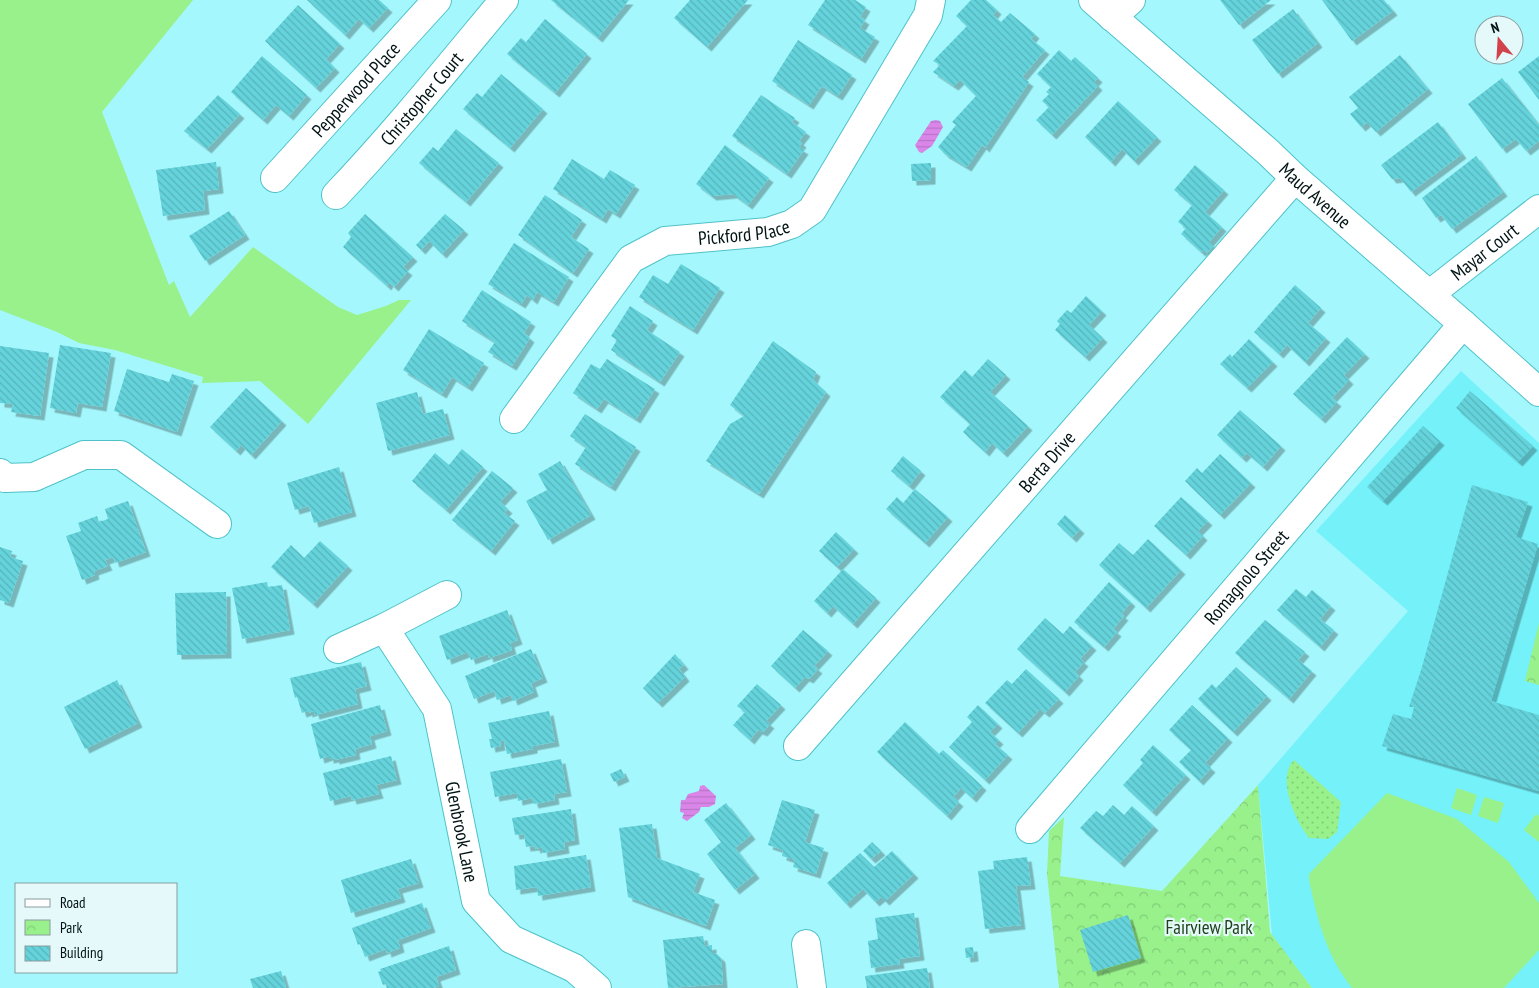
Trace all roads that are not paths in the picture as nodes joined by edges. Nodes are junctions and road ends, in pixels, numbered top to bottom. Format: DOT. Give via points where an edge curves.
graph roads {
  1 [pos="437,0"];
  2 [pos="504,0"];
  3 [pos="931,0"];
  4 [pos="1112,6"];
  5 [pos="275,178"];
  6 [pos="1295,178"];
  7 [pos="336,195"];
  8 [pos="1539,208"];
  9 [pos="1430,294"];
  10 [pos="1463,324"];
  11 [pos="1539,392"];
  12 [pos="514,419"];
  13 [pos="0,473"];
  14 [pos="217,524"];
  15 [pos="447,595"];
  16 [pos="384,628"];
  17 [pos="338,649"];
  18 [pos="798,746"];
  19 [pos="1030,829"];
  20 [pos="806,944"];
  21 [pos="597,988"];
  22 [pos="812,988"];
  1 -- 5 [label="street, Pepperwood Place"];
  2 -- 7 [label="street, Christopher Court" via="368,162"];
  3 -- 12 [label="street, Pickford Place" via="928,15 812,210 792,224 768,232 665,241 631,259"];
  4 -- 6 [label="street, Maud Avenue"];
  6 -- 9 [label="street, Maud Avenue"];
  6 -- 18 [label="street, Berta Drive"];
  8 -- 9 [label="street, Mayar Court"];
  9 -- 10 [label="street, Maud Avenue"];
  10 -- 11 [label="street, Maud Avenue"];
  10 -- 19 [label="street, Romagnolo Street"];
  13 -- 14 [label="street" via="5,478 34,477 84,455 121,455"];
  15 -- 16 [label="street"];
  16 -- 17 [label="street"];
  16 -- 21 [label="street, Glenbrook Lane" via="437,709 476,901 511,939 574,968"];
  20 -- 22 [label="street"];
}
